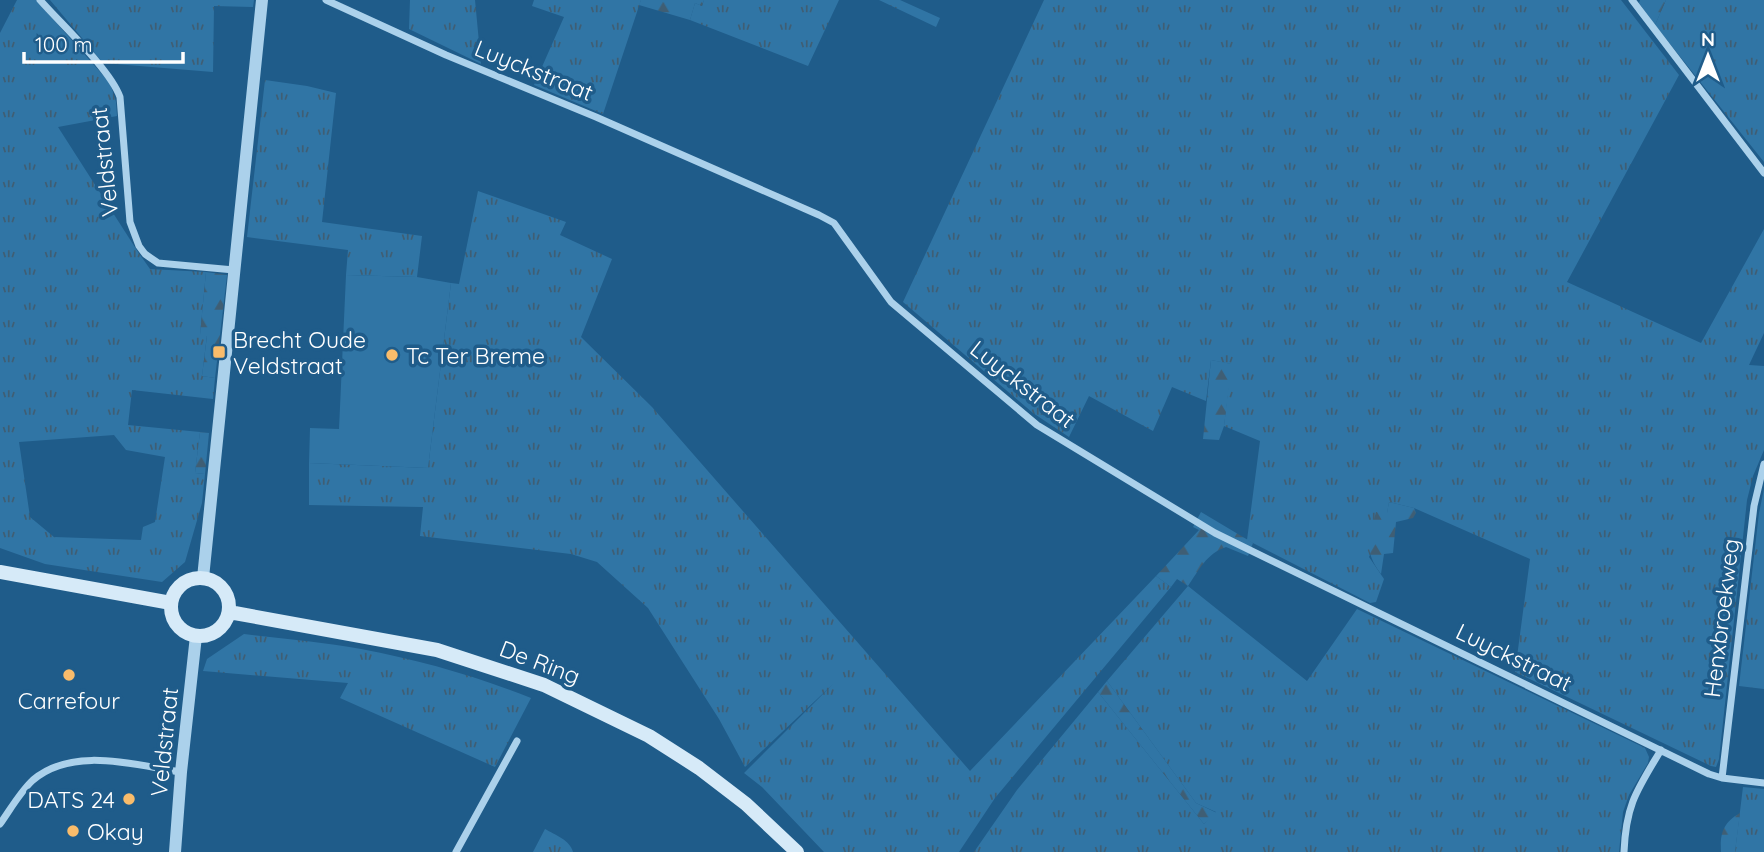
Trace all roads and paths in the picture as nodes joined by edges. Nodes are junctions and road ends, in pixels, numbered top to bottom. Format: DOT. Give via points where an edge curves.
graph roads {
  1 [pos="40,0"];
  2 [pos="262,0"];
  3 [pos="326,0"];
  4 [pos="1632,0"];
  5 [pos="1764,173"];
  6 [pos="234,270"];
  7 [pos="1764,464"];
  8 [pos="0,572"];
  9 [pos="203,578"];
  10 [pos="171,603"];
  11 [pos="229,612"];
  12 [pos="196,636"];
  13 [pos="517,741"];
  14 [pos="1661,750"];
  15 [pos="181,772"];
  16 [pos="1722,778"];
  17 [pos="1764,783"];
  18 [pos="0,824"];
  19 [pos="794,851"];
  20 [pos="175,852"];
  21 [pos="456,852"];
  22 [pos="1624,852"];
  1 -- 6 [label="street, Veldstraat" via="105,72 120,97 130,222 139,246 158,263"];
  2 -- 6 [label="street"];
  3 -- 14 [label="street, Luyckstraat" via="834,223 891,302 1037,425 1215,533"];
  4 -- 5 [label="street"];
  6 -- 9 [label="street"];
  7 -- 16 [label="street, Henxbroekweg" via="1754,506"];
  8 -- 10 [label="main road"];
  9 -- 10 [label="main road" via="185,582"];
  9 -- 11 [label="main road" via="225,593"];
  10 -- 12 [label="main road" via="180,629"];
  11 -- 12 [label="main road" via="215,632"];
  11 -- 19 [label="main road, De Ring" via="437,650 544,685 649,736 699,768 746,804"];
  12 -- 15 [label="street, Veldstraat"];
  13 -- 21 [label="street"];
  14 -- 16 [label="street, Luyckstraat"];
  14 -- 22 [label="street" via="1629,808"];
  15 -- 18 [label="street" via="85,760 61,764 31,782"];
  15 -- 20 [label="street, Veldstraat"];
  16 -- 17 [label="street, Luyckstraat"];
}
